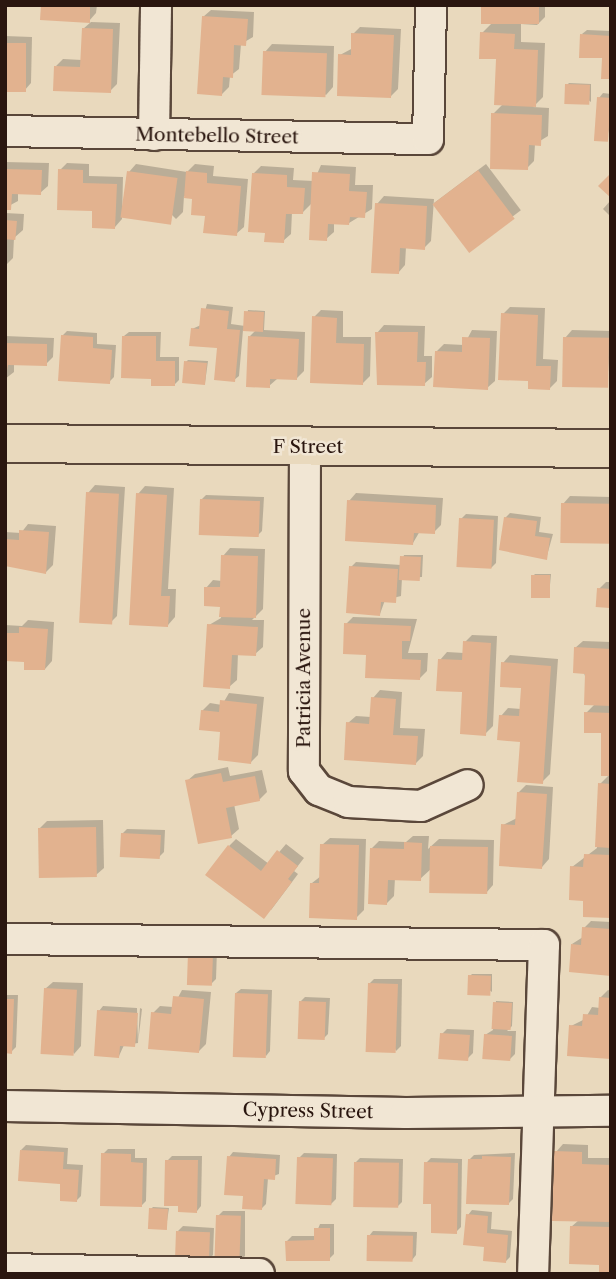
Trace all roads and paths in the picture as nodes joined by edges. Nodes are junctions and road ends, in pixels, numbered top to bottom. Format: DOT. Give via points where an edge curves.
graph roads {
  1 [pos="156,5"];
  2 [pos="431,5"];
  3 [pos="5,131"];
  4 [pos="154,135"];
  5 [pos="5,443"];
  6 [pos="305,447"];
  7 [pos="611,448"];
  8 [pos="468,786"];
  9 [pos="5,939"];
  10 [pos="5,1106"];
  11 [pos="537,1109"];
  12 [pos="611,1111"];
  13 [pos="5,1269"];
  14 [pos="259,1274"];
  15 [pos="533,1274"];
  1 -- 4 [label="street"];
  2 -- 4 [label="street, Montebello Street" via="428,139"];
  3 -- 4 [label="street, Montebello Street"];
  5 -- 6 [label="main road, F Street"];
  6 -- 7 [label="main road, F Street"];
  6 -- 8 [label="street, Patricia Avenue" via="304,771 319,790 348,802 421,806"];
  9 -- 11 [label="street" via="544,945"];
  10 -- 11 [label="street, Cypress Street" via="406,1113"];
  11 -- 12 [label="street, Cypress Street"];
  11 -- 15 [label="street"];
  13 -- 14 [label="street"];
}
